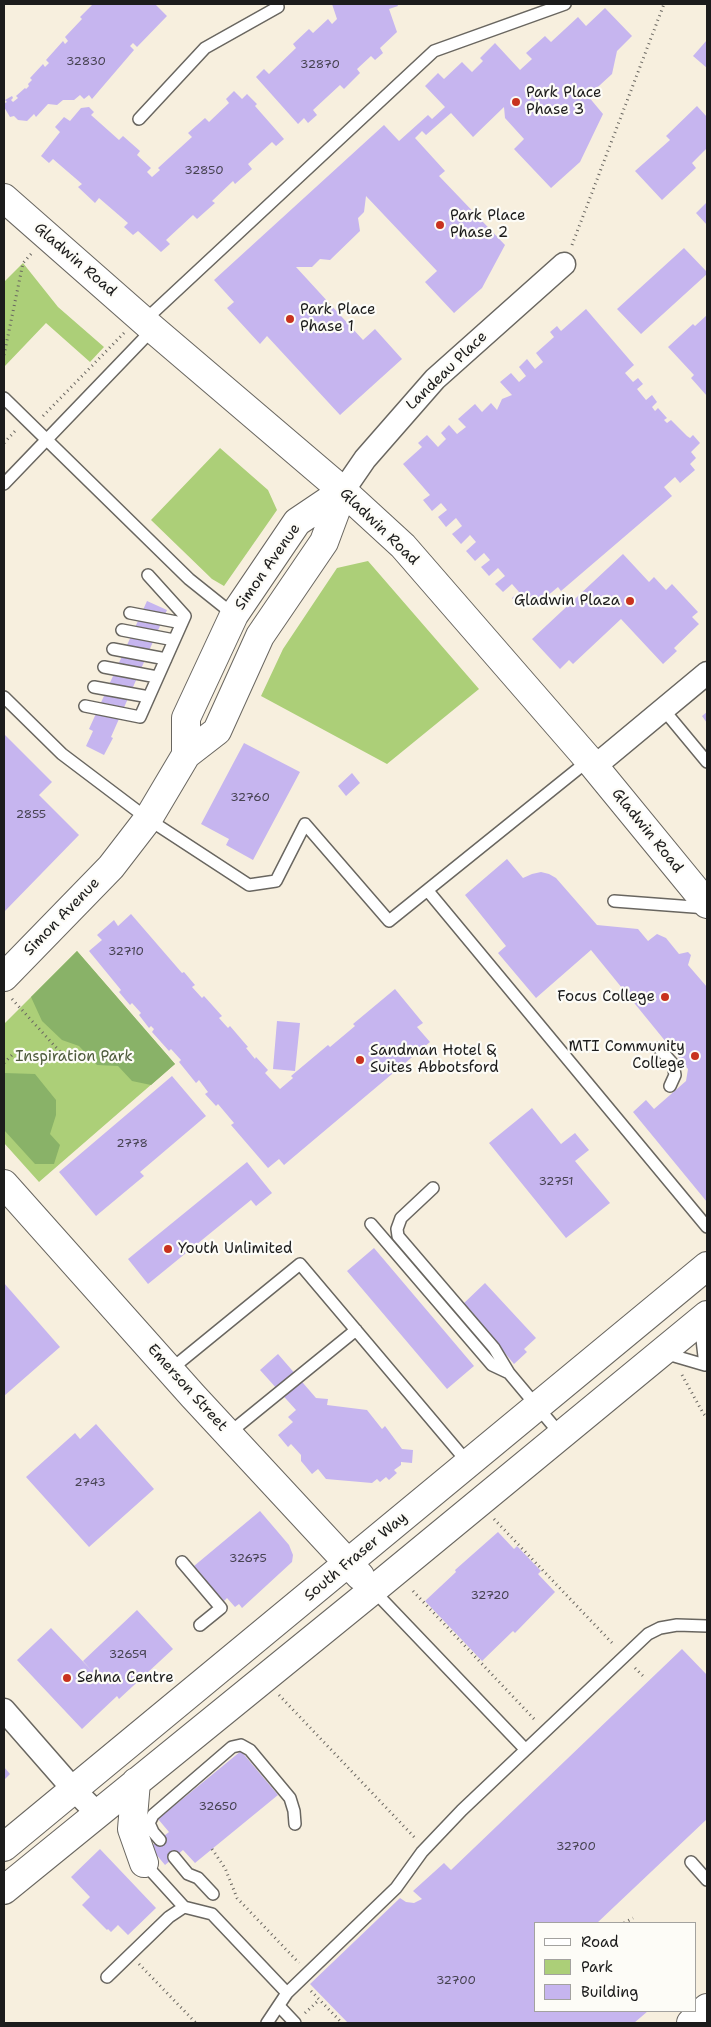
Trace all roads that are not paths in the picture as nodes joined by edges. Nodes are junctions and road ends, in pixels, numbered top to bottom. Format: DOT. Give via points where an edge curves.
graph roads {
  1 [pos="276,4"];
  2 [pos="565,4"];
  3 [pos="139,119"];
  4 [pos="4,198"];
  5 [pos="564,264"];
  6 [pos="145,322"];
  7 [pos="4,398"];
  8 [pos="46,440"];
  9 [pos="4,484"];
  10 [pos="343,491"];
  11 [pos="148,576"];
  12 [pos="130,613"];
  13 [pos="234,615"];
  14 [pos="182,623"];
  15 [pos="122,630"];
  16 [pos="174,640"];
  17 [pos="113,649"];
  18 [pos="166,659"];
  19 [pos="104,667"];
  20 [pos="707,673"];
  21 [pos="157,678"];
  22 [pos="94,687"];
  23 [pos="4,697"];
  24 [pos="148,697"];
  25 [pos="85,706"];
  26 [pos="663,709"];
  27 [pos="186,755"];
  28 [pos="707,762"];
  29 [pos="592,763"];
  30 [pos="148,819"];
  31 [pos="428,891"];
  32 [pos="614,900"];
  33 [pos="707,904"];
  34 [pos="707,908"];
  35 [pos="4,977"];
  36 [pos="659,1048"];
  37 [pos="670,1086"];
  38 [pos="4,1184"];
  39 [pos="433,1188"];
  40 [pos="371,1224"];
  41 [pos="707,1227"];
  42 [pos="707,1266"];
  43 [pos="704,1318"];
  44 [pos="356,1330"];
  45 [pos="662,1352"];
  46 [pos="170,1370"];
  47 [pos="508,1373"];
  48 [pos="538,1407"];
  49 [pos="228,1434"];
  50 [pos="561,1435"];
  51 [pos="469,1464"];
  52 [pos="182,1562"];
  53 [pos="349,1563"];
  54 [pos="374,1590"];
  55 [pos="200,1625"];
  56 [pos="707,1626"];
  57 [pos="4,1710"];
  58 [pos="525,1749"];
  59 [pos="136,1782"];
  60 [pos="74,1790"];
  61 [pos="97,1813"];
  62 [pos="294,1824"];
  63 [pos="160,1840"];
  64 [pos="4,1847"];
  65 [pos="174,1858"];
  66 [pos="691,1862"];
  67 [pos="144,1863"];
  68 [pos="707,1880"];
  69 [pos="4,1890"];
  70 [pos="213,1894"];
  71 [pos="184,1907"];
  72 [pos="107,1977"];
  73 [pos="287,1993"];
  74 [pos="279,2006"];
  75 [pos="707,2008"];
  76 [pos="267,2023"];
  77 [pos="295,2023"];
  78 [pos="691,2023"];
  1 -- 3 [label="lane" via="278,8 205,48"];
  2 -- 6 [label="lane" via="434,51"];
  4 -- 6 [label="main road, Gladwin Road"];
  5 -- 10 [label="street, Landeau Place" via="435,379 365,459"];
  6 -- 8 [label="lane"];
  6 -- 10 [label="main road, Gladwin Road"];
  7 -- 8 [label="lane"];
  8 -- 9 [label="lane"];
  8 -- 13 [label="lane" via="189,579"];
  10 -- 13 [label="main road, Simon Avenue" via="297,522"];
  10 -- 27 [label="main road, Simon Avenue" via="324,542 260,636 217,731"];
  10 -- 29 [label="main road, Gladwin Road" via="403,546"];
  11 -- 14 [label="lane" via="185,616"];
  12 -- 14 [label="lane"];
  13 -- 27 [label="main road, Simon Avenue" via="186,718"];
  14 -- 16 [label="lane"];
  15 -- 16 [label="lane"];
  16 -- 18 [label="lane"];
  17 -- 18 [label="lane"];
  18 -- 21 [label="lane"];
  19 -- 21 [label="lane"];
  20 -- 26 [label="street"];
  21 -- 24 [label="lane"];
  22 -- 24 [label="lane"];
  23 -- 30 [label="lane" via="62,754"];
  24 -- 25 [label="lane" via="140,717"];
  26 -- 28 [label="lane"];
  26 -- 29 [label="street"];
  27 -- 30 [label="main road, Simon Avenue"];
  29 -- 31 [label="lane"];
  29 -- 33 [label="main road, Gladwin Road"];
  30 -- 31 [label="lane" via="249,885 276,881 305,824 389,921"];
  30 -- 35 [label="main road, Simon Avenue" via="111,866"];
  31 -- 41 [label="lane"];
  32 -- 34 [label="lane"];
  36 -- 37 [label="lane" via="672,1064 675,1075"];
  38 -- 46 [label="main road, Emerson Street"];
  39 -- 47 [label="lane" via="401,1218 398,1236 494,1348"];
  40 -- 47 [label="lane" via="492,1365"];
  42 -- 48 [label="main road, South Fraser Way"];
  43 -- 45 [label="main road"];
  43 -- 45 [label="lane" via="705,1365"];
  44 -- 46 [label="lane" via="300,1264"];
  44 -- 49 [label="lane"];
  44 -- 51 [label="lane"];
  45 -- 50 [label="main road"];
  46 -- 49 [label="main road, Emerson Street"];
  47 -- 48 [label="lane"];
  48 -- 50 [label="lane"];
  48 -- 51 [label="main road, South Fraser Way"];
  49 -- 53 [label="main road, Emerson Street"];
  50 -- 54 [label="main road"];
  51 -- 53 [label="main road, South Fraser Way"];
  52 -- 55 [label="lane" via="221,1608"];
  53 -- 54 [label="main road, Emerson Street"];
  53 -- 60 [label="main road, South Fraser Way"];
  54 -- 58 [label="lane"];
  54 -- 59 [label="main road"];
  56 -- 58 [label="lane" via="677,1624 648,1634"];
  57 -- 60 [label="street"];
  58 -- 73 [label="lane" via="422,1852 396,1888"];
  59 -- 61 [label="main road"];
  59 -- 67 [label="main road" via="132,1829"];
  60 -- 61 [label="street"];
  60 -- 64 [label="main road, South Fraser Way"];
  61 -- 67 [label="main road"];
  61 -- 69 [label="main road"];
  62 -- 63 [label="lane" via="290,1798 250,1750 241,1745 232,1747 153,1815 149,1823"];
  65 -- 70 [label="lane"];
  66 -- 68 [label="lane"];
  67 -- 71 [label="lane"];
  71 -- 72 [label="lane"];
  71 -- 73 [label="lane" via="212,1914"];
  73 -- 74 [label="lane"];
  74 -- 76 [label="lane"];
  74 -- 77 [label="lane"];
  75 -- 78 [label="main road"];
}
